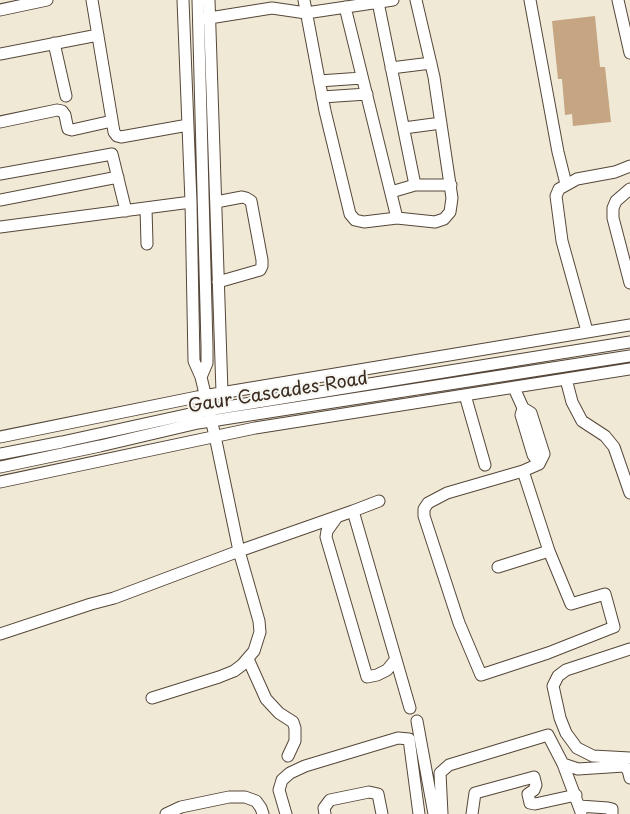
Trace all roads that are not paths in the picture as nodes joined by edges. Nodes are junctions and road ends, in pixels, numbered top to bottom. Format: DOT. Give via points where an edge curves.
graph roads {
  1 [pos="48,0"];
  2 [pos="92,0"];
  3 [pos="183,0"];
  4 [pos="198,0"];
  5 [pos="209,0"];
  6 [pos="304,0"];
  7 [pos="394,0"];
  8 [pos="416,0"];
  9 [pos="530,0"];
  10 [pos="618,0"];
  11 [pos="378,2"];
  12 [pos="345,7"];
  13 [pos="0,10"];
  14 [pos="306,13"];
  15 [pos="204,19"];
  16 [pos="98,35"];
  17 [pos="54,43"];
  18 [pos="0,54"];
  19 [pos="630,54"];
  20 [pos="432,63"];
  21 [pos="391,68"];
  22 [pos="362,78"];
  23 [pos="319,81"];
  24 [pos="366,94"];
  25 [pos="66,96"];
  26 [pos="322,97"];
  27 [pos="202,105"];
  28 [pos="187,106"];
  29 [pos="0,122"];
  30 [pos="112,122"];
  31 [pos="441,123"];
  32 [pos="188,126"];
  33 [pos="404,128"];
  34 [pos="630,166"];
  35 [pos="0,174"];
  36 [pos="118,177"];
  37 [pos="566,184"];
  38 [pos="415,185"];
  39 [pos="451,185"];
  40 [pos="630,188"];
  41 [pos="391,192"];
  42 [pos="0,200"];
  43 [pos="191,202"];
  44 [pos="216,202"];
  45 [pos="146,208"];
  46 [pos="126,211"];
  47 [pos="397,218"];
  48 [pos="0,228"];
  49 [pos="147,244"];
  50 [pos="218,282"];
  51 [pos="630,283"];
  52 [pos="630,325"];
  53 [pos="587,331"];
  54 [pos="630,342"];
  55 [pos="562,352"];
  56 [pos="452,354"];
  57 [pos="630,356"];
  58 [pos="564,366"];
  59 [pos="455,369"];
  60 [pos="630,369"];
  61 [pos="201,376"];
  62 [pos="566,379"];
  63 [pos="514,388"];
  64 [pos="222,392"];
  65 [pos="204,395"];
  66 [pos="465,396"];
  67 [pos="209,415"];
  68 [pos="216,436"];
  69 [pos="0,437"];
  70 [pos="0,454"];
  71 [pos="485,465"];
  72 [pos="0,467"];
  73 [pos="523,471"];
  74 [pos="0,482"];
  75 [pos="630,493"];
  76 [pos="379,501"];
  77 [pos="353,511"];
  78 [pos="337,517"];
  79 [pos="238,551"];
  80 [pos="549,551"];
  81 [pos="498,567"];
  82 [pos="0,634"];
  83 [pos="630,649"];
  84 [pos="248,659"];
  85 [pos="396,659"];
  86 [pos="152,698"];
  87 [pos="410,708"];
  88 [pos="416,721"];
  89 [pos="288,756"];
  90 [pos="630,758"];
  91 [pos="563,764"];
  92 [pos="630,778"];
  93 [pos="576,795"];
  94 [pos="580,811"];
  95 [pos="166,814"];
  96 [pos="263,814"];
  97 [pos="286,814"];
  98 [pos="325,814"];
  99 [pos="382,814"];
  100 [pos="419,814"];
  101 [pos="434,814"];
  102 [pos="442,814"];
  103 [pos="472,814"];
  104 [pos="569,814"];
  105 [pos="612,814"];
  1 -- 13 [label="street"];
  2 -- 16 [label="street"];
  3 -- 28 [label="street"];
  4 -- 15 [label="street"];
  5 -- 15 [label="street"];
  6 -- 14 [label="street"];
  7 -- 11 [label="street"];
  8 -- 20 [label="street"];
  9 -- 37 [label="street"];
  10 -- 19 [label="street"];
  11 -- 12 [label="street"];
  11 -- 21 [label="street"];
  12 -- 14 [label="street"];
  12 -- 22 [label="street"];
  14 -- 15 [label="street" via="272,8"];
  14 -- 23 [label="street"];
  15 -- 27 [label="street"];
  15 -- 44 [label="street"];
  16 -- 17 [label="street"];
  16 -- 30 [label="street"];
  17 -- 18 [label="street"];
  17 -- 25 [label="street"];
  20 -- 21 [label="street"];
  20 -- 31 [label="street"];
  21 -- 33 [label="street"];
  22 -- 23 [label="street"];
  22 -- 24 [label="street"];
  23 -- 26 [label="street"];
  24 -- 26 [label="street"];
  24 -- 41 [label="street"];
  26 -- 47 [label="street" via="350,214 355,220 364,222"];
  27 -- 28 [label="street"];
  27 -- 61 [label="street" via="207,363"];
  28 -- 32 [label="street"];
  29 -- 30 [label="street" via="58,110 65,115 68,128 72,130"];
  30 -- 32 [label="street" via="114,132 121,137"];
  31 -- 33 [label="street"];
  31 -- 39 [label="street"];
  32 -- 43 [label="street"];
  33 -- 38 [label="street"];
  34 -- 37 [label="street"];
  35 -- 36 [label="street" via="109,153 114,156"];
  36 -- 42 [label="street"];
  36 -- 46 [label="street"];
  37 -- 53 [label="street" via="556,196 557,208 566,256"];
  38 -- 39 [label="street"];
  38 -- 41 [label="street"];
  39 -- 47 [label="street" via="450,212 444,219 435,222"];
  40 -- 51 [label="street" via="613,208"];
  41 -- 47 [label="street"];
  43 -- 45 [label="street"];
  43 -- 61 [label="street" via="194,361"];
  44 -- 50 [label="street"];
  44 -- 50 [label="street" via="242,197 251,202 262,260 260,270"];
  45 -- 46 [label="street"];
  45 -- 49 [label="street"];
  46 -- 48 [label="street"];
  50 -- 64 [label="street"];
  52 -- 53 [label="street"];
  53 -- 56 [label="street"];
  54 -- 55 [label="street, Gaur Cascades Road"];
  55 -- 58 [label="street"];
  55 -- 59 [label="street, Gaur Cascades Road"];
  56 -- 59 [label="street"];
  56 -- 64 [label="street"];
  57 -- 58 [label="street, Gaur Cascades Road"];
  58 -- 67 [label="street, Gaur Cascades Road"];
  59 -- 67 [label="street, Gaur Cascades Road"];
  60 -- 62 [label="street"];
  61 -- 65 [label="street"];
  62 -- 63 [label="street"];
  62 -- 75 [label="street" via="572,402 582,421 614,446"];
  63 -- 66 [label="street"];
  63 -- 73 [label="street" via="523,408 521,415 533,455 539,464"];
  64 -- 65 [label="street"];
  65 -- 67 [label="street"];
  65 -- 69 [label="street"];
  66 -- 68 [label="street"];
  66 -- 71 [label="street"];
  67 -- 68 [label="street"];
  67 -- 70 [label="street, Gaur Cascades Road"];
  67 -- 72 [label="street, Gaur Cascades Road" via="100,446"];
  68 -- 74 [label="street"];
  68 -- 79 [label="street"];
  73 -- 80 [label="street"];
  73 -- 80 [label="street" via="447,493 428,503 424,509 459,623 481,675 614,627 605,594 571,604"];
  76 -- 77 [label="street"];
  77 -- 78 [label="street"];
  77 -- 85 [label="street"];
  78 -- 79 [label="street"];
  78 -- 85 [label="street" via="326,537 367,677 387,670"];
  79 -- 82 [label="street" via="114,598"];
  79 -- 84 [label="street" via="259,620 260,632"];
  80 -- 81 [label="street"];
  83 -- 90 [label="street" via="566,670 553,686 560,718 577,748 592,756"];
  84 -- 86 [label="street" via="242,666 219,677"];
  84 -- 89 [label="street" via="266,699 293,722 295,741"];
  85 -- 87 [label="street"];
  88 -- 101 [label="street"];
  91 -- 92 [label="street" via="578,769 624,766"];
  91 -- 93 [label="street"];
  91 -- 102 [label="street" via="548,735 449,765 440,773"];
  93 -- 94 [label="street"];
  93 -- 103 [label="street" via="530,803 528,794 536,785 534,778 475,793"];
  94 -- 104 [label="street"];
  94 -- 105 [label="street" via="608,808 612,809"];
  95 -- 96 [label="street" via="181,807 245,797 256,800"];
  97 -- 100 [label="street" via="279,790 282,780 290,773 398,738 409,739"];
  98 -- 99 [label="street" via="324,808 330,800 369,792 378,794"];
}
